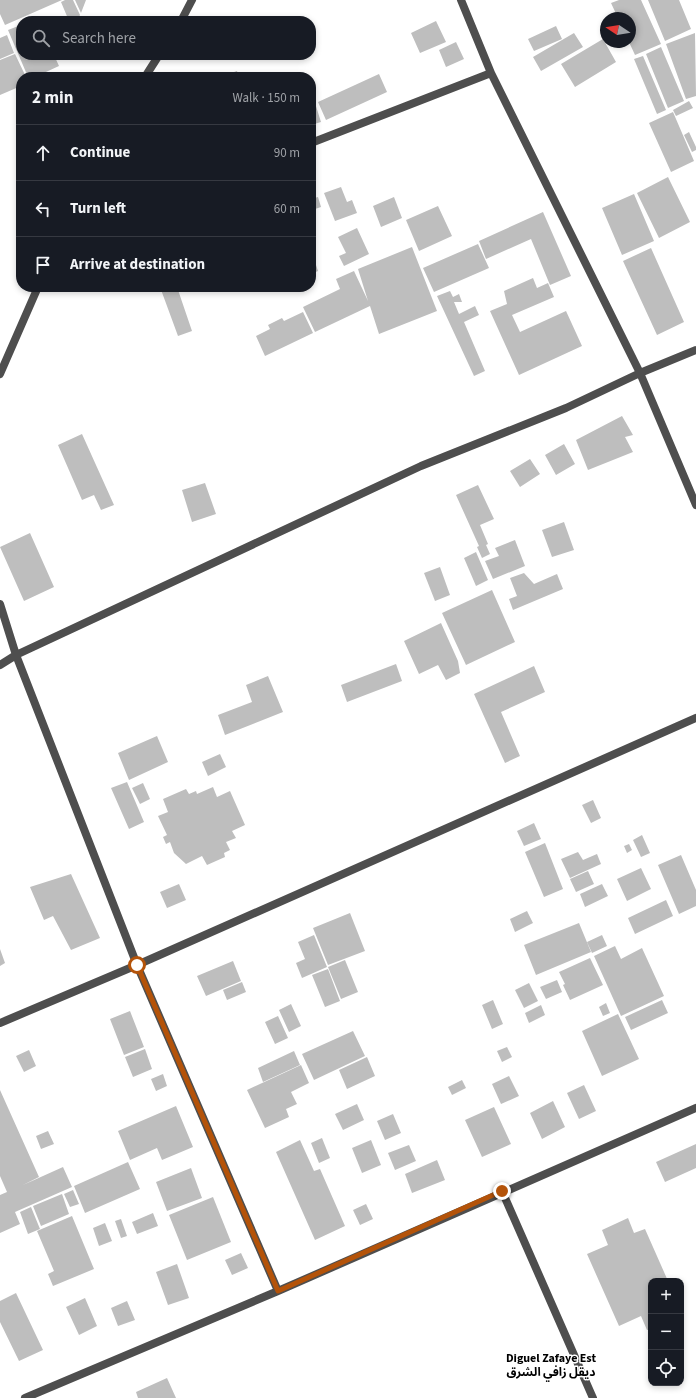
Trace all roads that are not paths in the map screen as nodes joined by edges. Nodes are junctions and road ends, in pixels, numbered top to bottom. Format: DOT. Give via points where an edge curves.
graph roads {
  1 [pos="192,0"];
  2 [pos="461,0"];
  3 [pos="184,16"];
  4 [pos="156,60"];
  5 [pos="148,72"];
  6 [pos="491,73"];
  7 [pos="316,141"];
  8 [pos="36,292"];
  9 [pos="696,350"];
  10 [pos="640,373"];
  11 [pos="0,374"];
  12 [pos="696,505"];
  13 [pos="0,604"];
  14 [pos="16,655"];
  15 [pos="0,664"];
  16 [pos="696,718"];
  17 [pos="137,965"];
  18 [pos="0,1023"];
  19 [pos="696,1108"];
  20 [pos="502,1191"];
  21 [pos="278,1291"];
  22 [pos="25,1398"];
  23 [pos="593,1398"];
  1 -- 3 [label="street"];
  2 -- 6 [label="street"];
  4 -- 5 [label="street"];
  6 -- 7 [label="street"];
  6 -- 10 [label="street"];
  8 -- 11 [label="street"];
  9 -- 10 [label="street"];
  10 -- 12 [label="street"];
  10 -- 14 [label="street" via="566,408 421,466"];
  13 -- 14 [label="street"];
  14 -- 15 [label="street"];
  14 -- 17 [label="street"];
  16 -- 17 [label="street"];
  17 -- 18 [label="street"];
  17 -- 21 [label="street"];
  19 -- 20 [label="street"];
  20 -- 21 [label="street"];
  20 -- 23 [label="street"];
  21 -- 22 [label="street"];
}
